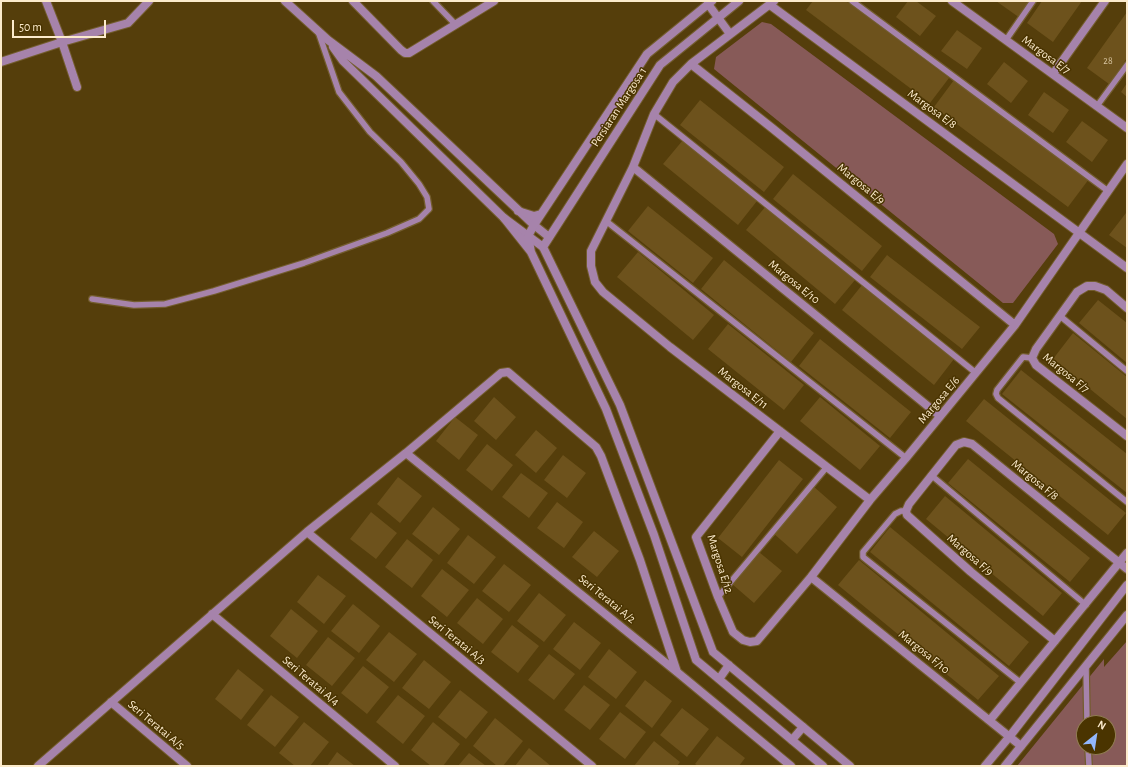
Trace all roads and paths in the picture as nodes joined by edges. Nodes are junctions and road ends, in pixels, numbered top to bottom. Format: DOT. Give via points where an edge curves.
graph roads {
  1 [pos="46,1"];
  2 [pos="150,1"];
  3 [pos="285,1"];
  4 [pos="353,1"];
  5 [pos="433,1"];
  6 [pos="494,1"];
  7 [pos="739,1"];
  8 [pos="852,1"];
  9 [pos="1033,1"];
  10 [pos="1105,1"];
  11 [pos="710,3"];
  12 [pos="772,3"];
  13 [pos="958,3"];
  14 [pos="718,18"];
  15 [pos="456,25"];
  16 [pos="319,32"];
  17 [pos="730,34"];
  18 [pos="328,40"];
  19 [pos="1006,40"];
  20 [pos="62,42"];
  21 [pos="1,62"];
  22 [pos="691,64"];
  23 [pos="1127,65"];
  24 [pos="1053,74"];
  25 [pos="77,87"];
  26 [pos="1097,106"];
  27 [pos="654,114"];
  28 [pos="1127,128"];
  29 [pos="1127,164"];
  30 [pos="633,167"];
  31 [pos="1108,191"];
  32 [pos="518,211"];
  33 [pos="541,214"];
  34 [pos="504,218"];
  35 [pos="606,221"];
  36 [pos="534,225"];
  37 [pos="1080,232"];
  38 [pos="528,236"];
  39 [pos="549,237"];
  40 [pos="544,247"];
  41 [pos="531,252"];
  42 [pos="1127,268"];
  43 [pos="92,299"];
  44 [pos="1127,308"];
  45 [pos="1060,316"];
  46 [pos="1015,325"];
  47 [pos="1032,358"];
  48 [pos="1127,371"];
  49 [pos="976,373"];
  50 [pos="940,416"];
  51 [pos="780,432"];
  52 [pos="1127,436"];
  53 [pos="406,453"];
  54 [pos="906,458"];
  55 [pos="826,468"];
  56 [pos="931,476"];
  57 [pos="870,500"];
  58 [pos="1127,502"];
  59 [pos="906,511"];
  60 [pos="307,532"];
  61 [pos="1127,553"];
  62 [pos="1119,563"];
  63 [pos="1127,569"];
  64 [pos="811,577"];
  65 [pos="1127,585"];
  66 [pos="718,597"];
  67 [pos="1086,605"];
  68 [pos="212,614"];
  69 [pos="1127,615"];
  70 [pos="757,641"];
  71 [pos="1056,641"];
  72 [pos="729,665"];
  73 [pos="1086,666"];
  74 [pos="677,672"];
  75 [pos="718,679"];
  76 [pos="1021,683"];
  77 [pos="111,702"];
  78 [pos="1087,715"];
  79 [pos="990,720"];
  80 [pos="803,727"];
  81 [pos="1010,736"];
  82 [pos="792,740"];
  83 [pos="1021,746"];
  84 [pos="1088,755"];
  85 [pos="38,766"];
  86 [pos="187,766"];
  87 [pos="395,766"];
  88 [pos="592,766"];
  89 [pos="791,766"];
  90 [pos="823,766"];
  91 [pos="850,766"];
  92 [pos="985,766"];
  93 [pos="1005,766"];
  94 [pos="1089,766"];
  1 -- 20 [label="street"];
  2 -- 20 [label="street" via="128,22"];
  3 -- 16 [label="street"];
  4 -- 15 [label="street" via="405,53"];
  5 -- 15 [label="lane"];
  6 -- 15 [label="street"];
  7 -- 14 [label="street, Persiaran Margosa 1"];
  8 -- 31 [label="lane"];
  9 -- 19 [label="lane"];
  10 -- 24 [label="street"];
  11 -- 14 [label="street"];
  11 -- 33 [label="street, Persiaran Margosa 1" via="646,54"];
  12 -- 17 [label="street, Margosa E/11"];
  12 -- 37 [label="street, Margosa E/8"];
  13 -- 19 [label="street, Margosa E/7"];
  14 -- 17 [label="street"];
  14 -- 39 [label="street, Persiaran Margosa 1" via="660,65"];
  16 -- 18 [label="street"];
  16 -- 43 [label="lane" via="339,92 370,132 419,184 427,197 429,209 419,219 387,233 304,263 207,293 165,304 134,305"];
  17 -- 22 [label="street, Margosa E/11"];
  18 -- 32 [label="street" via="376,76"];
  18 -- 34 [label="street" via="343,61"];
  19 -- 24 [label="street, Margosa E/7"];
  20 -- 21 [label="street"];
  20 -- 25 [label="street"];
  22 -- 27 [label="street, Margosa E/11" via="674,82"];
  22 -- 46 [label="street, Margosa E/9"];
  23 -- 26 [label="lane"];
  24 -- 26 [label="street, Margosa E/7"];
  26 -- 28 [label="street, Margosa E/7"];
  27 -- 30 [label="street, Margosa E/11"];
  27 -- 49 [label="lane"];
  29 -- 31 [label="street, Margosa E/6"];
  30 -- 35 [label="street, Margosa E/11"];
  30 -- 50 [label="street, Margosa E/10"];
  31 -- 37 [label="street, Margosa E/6"];
  32 -- 33 [label="street" via="534,216"];
  32 -- 36 [label="street"];
  33 -- 36 [label="street, Persiaran Margosa 1"];
  34 -- 38 [label="street"];
  34 -- 41 [label="street"];
  35 -- 51 [label="street, Margosa E/11" via="591,251 594,282 670,347"];
  35 -- 54 [label="lane"];
  36 -- 38 [label="street, Persiaran Margosa 1"];
  36 -- 39 [label="street"];
  37 -- 42 [label="street, Margosa E/8"];
  37 -- 46 [label="street, Margosa E/6"];
  38 -- 40 [label="street"];
  38 -- 41 [label="street"];
  39 -- 40 [label="street, Persiaran Margosa 1"];
  40 -- 72 [label="street" via="620,405 713,652"];
  41 -- 75 [label="street" via="606,409 654,535 696,660"];
  44 -- 45 [label="street, Margosa F/7" via="1106,290 1088,286 1077,292"];
  45 -- 47 [label="street, Margosa F/7"];
  45 -- 48 [label="lane"];
  46 -- 49 [label="street, Margosa E/6"];
  47 -- 52 [label="street, Margosa F/7" via="1036,365"];
  47 -- 58 [label="lane" via="1023,357 997,390 998,398"];
  49 -- 50 [label="street, Margosa E/6"];
  50 -- 54 [label="street, Margosa E/6"];
  51 -- 55 [label="street, Margosa E/11"];
  51 -- 66 [label="street, Margosa E/12" via="696,537"];
  53 -- 60 [label="street"];
  53 -- 74 [label="street, Seri Teratai A/2"];
  53 -- 74 [label="street" via="501,373 508,372 596,447 640,560"];
  54 -- 57 [label="street, Margosa E/6"];
  55 -- 57 [label="street, Margosa E/11"];
  55 -- 66 [label="lane"];
  56 -- 59 [label="street"];
  56 -- 62 [label="street, Margosa F/8" via="956,445 964,442 972,444"];
  56 -- 67 [label="lane"];
  57 -- 64 [label="street, Margosa E/6"];
  59 -- 71 [label="street, Margosa F/9" via="910,518 971,572"];
  59 -- 76 [label="lane" via="895,514 863,552 863,557"];
  60 -- 68 [label="street"];
  60 -- 88 [label="street, Seri Teratai A/3"];
  61 -- 62 [label="street"];
  62 -- 63 [label="street, Margosa F/8"];
  62 -- 67 [label="street"];
  64 -- 70 [label="street, Margosa E/6"];
  64 -- 79 [label="street, Margosa F/10"];
  65 -- 81 [label="street"];
  66 -- 70 [label="street, Margosa E/12" via="732,632 742,640"];
  67 -- 71 [label="street"];
  68 -- 77 [label="street"];
  68 -- 87 [label="street, Seri Teratai A/4"];
  69 -- 73 [label="street"];
  71 -- 76 [label="street"];
  72 -- 75 [label="street"];
  72 -- 80 [label="street"];
  73 -- 78 [label="lane"];
  73 -- 83 [label="street"];
  74 -- 89 [label="street, Seri Teratai A/2"];
  75 -- 82 [label="street"];
  76 -- 79 [label="street"];
  77 -- 85 [label="street"];
  77 -- 86 [label="street, Seri Teratai A/5"];
  79 -- 81 [label="street, Margosa F/10"];
  80 -- 82 [label="street"];
  80 -- 91 [label="street"];
  81 -- 83 [label="street, Margosa F/10"];
  81 -- 92 [label="street"];
  82 -- 90 [label="street"];
  83 -- 93 [label="street"];
  84 -- 94 [label="lane"];
}
